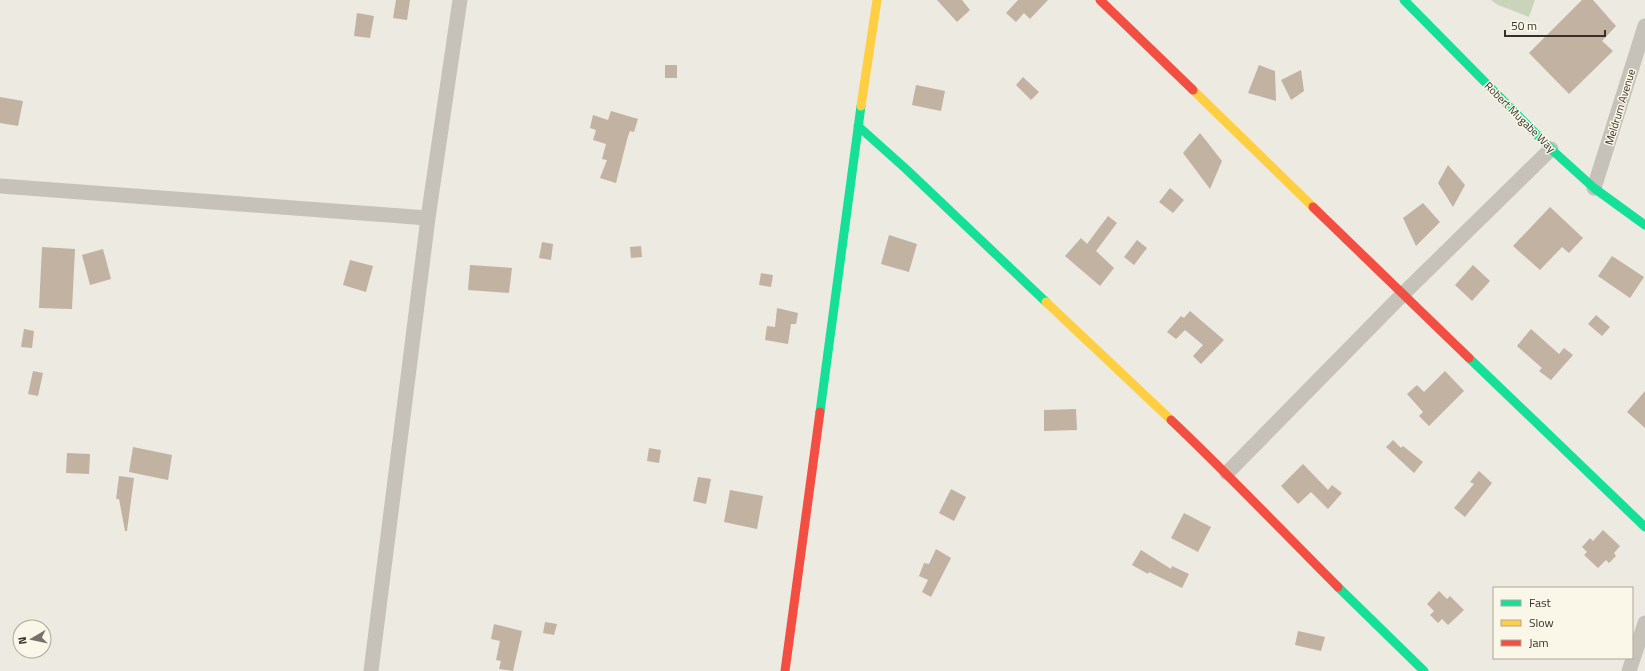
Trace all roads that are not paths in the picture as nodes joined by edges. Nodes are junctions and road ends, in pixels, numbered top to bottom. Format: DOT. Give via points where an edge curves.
graph roads {
  1 [pos="460,0"];
  2 [pos="877,0"];
  3 [pos="1100,0"];
  4 [pos="1404,0"];
  5 [pos="1645,26"];
  6 [pos="858,126"];
  7 [pos="1551,149"];
  8 [pos="0,186"];
  9 [pos="1594,188"];
  10 [pos="428,218"];
  11 [pos="1645,225"];
  12 [pos="1403,294"];
  13 [pos="1227,474"];
  14 [pos="1645,527"];
  15 [pos="1645,623"];
  16 [pos="371,671"];
  17 [pos="785,671"];
  18 [pos="1424,671"];
  19 [pos="1629,671"];
  1 -- 10 [label="street"];
  2 -- 6 [label="street"];
  3 -- 12 [label="street"];
  4 -- 7 [label="street, Robert Mugabe Way"];
  5 -- 9 [label="street, Meldrum Avenue"];
  6 -- 13 [label="street"];
  6 -- 17 [label="street"];
  7 -- 9 [label="street, Robert Mugabe Way"];
  7 -- 12 [label="street"];
  8 -- 10 [label="street"];
  9 -- 11 [label="street, Robert Mugabe Way"];
  10 -- 16 [label="street"];
  12 -- 13 [label="street"];
  12 -- 14 [label="street"];
  13 -- 18 [label="street"];
  15 -- 19 [label="street"];
}
